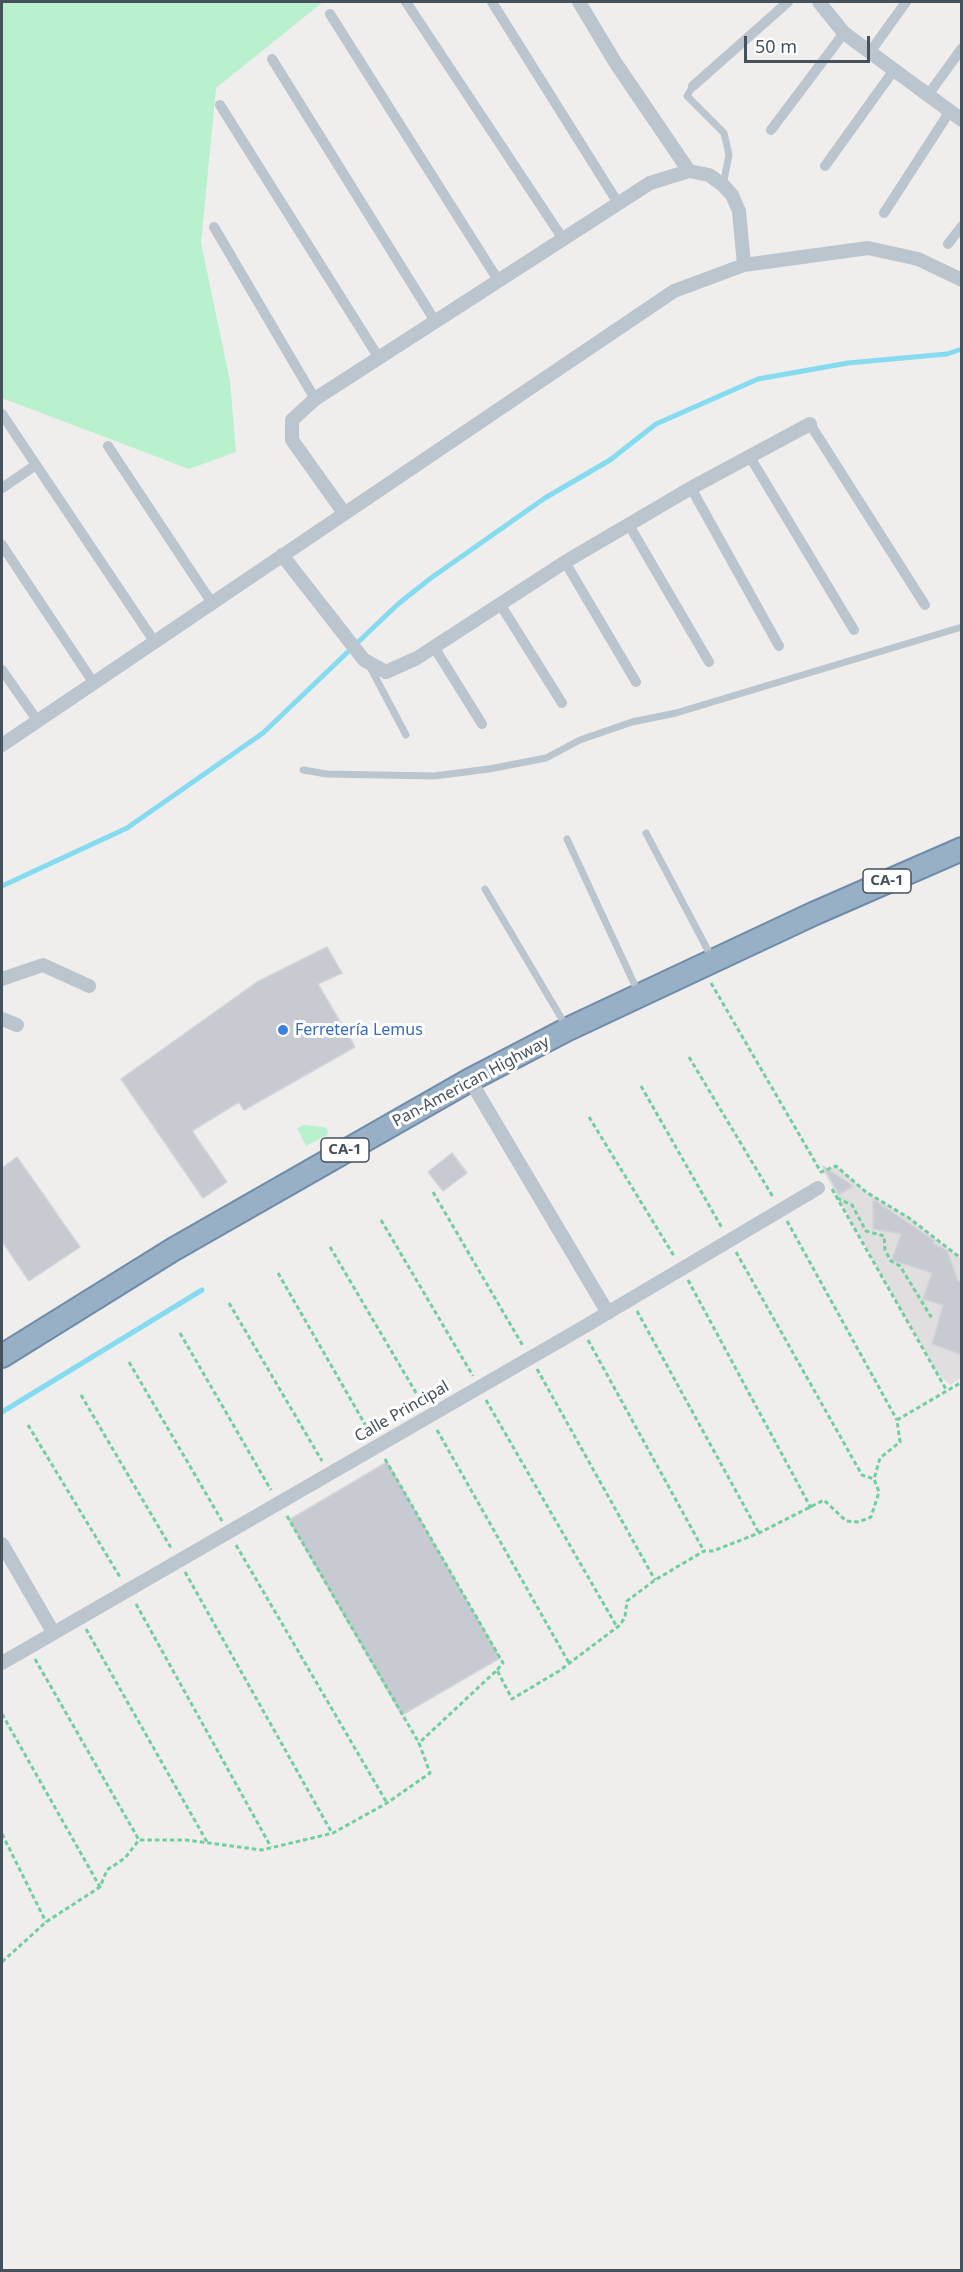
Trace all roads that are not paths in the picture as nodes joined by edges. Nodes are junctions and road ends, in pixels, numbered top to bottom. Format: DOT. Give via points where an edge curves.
graph roads {
  1 [pos="406,2"];
  2 [pos="492,2"];
  3 [pos="579,2"];
  4 [pos="788,2"];
  5 [pos="819,2"];
  6 [pos="906,2"];
  7 [pos="330,14"];
  8 [pos="844,33"];
  9 [pos="962,48"];
  10 [pos="870,52"];
  11 [pos="272,59"];
  12 [pos="894,70"];
  13 [pos="693,86"];
  14 [pos="928,95"];
  15 [pos="220,105"];
  16 [pos="956,116"];
  17 [pos="771,130"];
  18 [pos="825,166"];
  19 [pos="689,171"];
  20 [pos="723,185"];
  21 [pos="618,203"];
  22 [pos="884,213"];
  23 [pos="962,226"];
  24 [pos="214,227"];
  25 [pos="563,239"];
  26 [pos="948,244"];
  27 [pos="744,265"];
  28 [pos="498,280"];
  29 [pos="962,280"];
  30 [pos="435,321"];
  31 [pos="379,358"];
  32 [pos="315,399"];
  33 [pos="2,414"];
  34 [pos="810,424"];
  35 [pos="108,446"];
  36 [pos="750,457"];
  37 [pos="36,465"];
  38 [pos="691,488"];
  39 [pos="2,489"];
  40 [pos="344,513"];
  41 [pos="629,525"];
  42 [pos="2,545"];
  43 [pos="282,555"];
  44 [pos="566,562"];
  45 [pos="212,603"];
  46 [pos="500,604"];
  47 [pos="925,605"];
  48 [pos="962,627"];
  49 [pos="854,630"];
  50 [pos="154,641"];
  51 [pos="434,646"];
  52 [pos="779,646"];
  53 [pos="366,662"];
  54 [pos="709,662"];
  55 [pos="2,669"];
  56 [pos="93,682"];
  57 [pos="636,682"];
  58 [pos="562,703"];
  59 [pos="37,720"];
  60 [pos="482,724"];
  61 [pos="406,735"];
  62 [pos="2,745"];
  63 [pos="303,770"];
  64 [pos="646,833"];
  65 [pos="567,839"];
  66 [pos="962,849"];
  67 [pos="485,889"];
  68 [pos="708,965"];
  69 [pos="2,980"];
  70 [pos="89,986"];
  71 [pos="640,996"];
  72 [pos="2,1019"];
  73 [pos="17,1025"];
  74 [pos="568,1029"];
  75 [pos="470,1080"];
  76 [pos="818,1188"];
  77 [pos="608,1313"];
  78 [pos="2,1356"];
  79 [pos="2,1544"];
  80 [pos="53,1632"];
  81 [pos="2,1663"];
  1 -- 25 [label="street"];
  2 -- 21 [label="street"];
  3 -- 19 [label="street"];
  4 -- 13 [label="street"];
  5 -- 8 [label="street"];
  6 -- 10 [label="street"];
  7 -- 28 [label="street"];
  8 -- 10 [label="street"];
  8 -- 17 [label="street"];
  9 -- 14 [label="street"];
  10 -- 12 [label="street"];
  11 -- 30 [label="street"];
  12 -- 14 [label="street"];
  12 -- 18 [label="street"];
  13 -- 20 [label="lane" via="687,96 724,133 729,155"];
  14 -- 16 [label="street"];
  15 -- 31 [label="street"];
  16 -- 22 [label="street"];
  19 -- 20 [label="street"];
  19 -- 21 [label="street" via="650,183"];
  20 -- 27 [label="street" via="739,211"];
  21 -- 25 [label="street"];
  23 -- 26 [label="street"];
  24 -- 32 [label="street"];
  25 -- 28 [label="street"];
  27 -- 29 [label="street" via="868,248 918,259"];
  27 -- 40 [label="street" via="674,291"];
  28 -- 30 [label="street"];
  30 -- 31 [label="street"];
  31 -- 32 [label="street"];
  32 -- 40 [label="street" via="292,420 292,440"];
  33 -- 37 [label="street"];
  34 -- 36 [label="street"];
  34 -- 47 [label="street"];
  35 -- 45 [label="street"];
  36 -- 38 [label="street"];
  36 -- 49 [label="street"];
  37 -- 39 [label="street"];
  37 -- 50 [label="street"];
  38 -- 41 [label="street"];
  38 -- 52 [label="street"];
  40 -- 43 [label="street"];
  41 -- 44 [label="street"];
  41 -- 54 [label="street"];
  42 -- 56 [label="street"];
  43 -- 45 [label="street"];
  43 -- 53 [label="street"];
  44 -- 46 [label="street"];
  44 -- 57 [label="street"];
  45 -- 50 [label="street"];
  46 -- 51 [label="street"];
  46 -- 58 [label="street"];
  48 -- 63 [label="lane" via="676,713 632,722 580,740 546,758 434,776"];
  50 -- 56 [label="street"];
  51 -- 53 [label="street" via="386,672"];
  51 -- 60 [label="street"];
  53 -- 61 [label="lane"];
  55 -- 59 [label="street"];
  56 -- 59 [label="street"];
  59 -- 62 [label="street"];
  64 -- 68 [label="lane"];
  65 -- 71 [label="lane"];
  66 -- 68 [label="highway, Pan-American Highway / CA-1"];
  67 -- 74 [label="lane"];
  68 -- 71 [label="highway, Pan-American Highway / CA-1"];
  69 -- 70 [label="street" via="43,965"];
  71 -- 74 [label="highway, Pan-American Highway / CA-1"];
  72 -- 73 [label="street"];
  74 -- 75 [label="highway, Pan-American Highway / CA-1"];
  75 -- 77 [label="street"];
  75 -- 78 [label="highway, Pan-American Highway / CA-1" via="174,1249"];
  76 -- 77 [label="street, Calle Principal"];
  77 -- 80 [label="street, Calle Principal"];
  79 -- 80 [label="street"];
  80 -- 81 [label="street, Calle Principal"];
}
